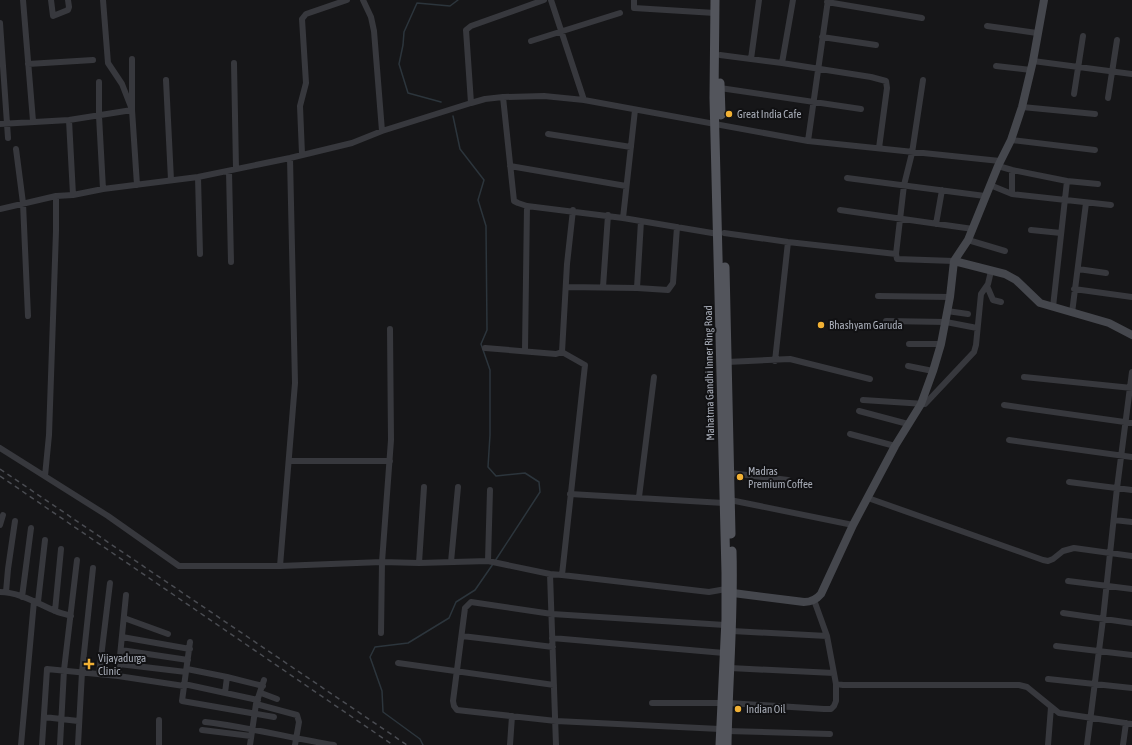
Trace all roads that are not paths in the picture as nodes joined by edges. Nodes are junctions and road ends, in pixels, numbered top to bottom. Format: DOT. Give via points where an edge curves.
graph roads {
  1 [pos="23,0"];
  2 [pos="51,0"];
  3 [pos="68,0"];
  4 [pos="102,0"];
  5 [pos="347,0"];
  6 [pos="363,0"];
  7 [pos="544,0"];
  8 [pos="551,0"];
  9 [pos="634,0"];
  10 [pos="715,0"];
  11 [pos="721,0"];
  12 [pos="759,0"];
  13 [pos="793,0"];
  14 [pos="1044,0"];
  15 [pos="828,1"];
  16 [pos="620,13"];
  17 [pos="715,13"];
  18 [pos="922,18"];
  19 [pos="0,23"];
  20 [pos="987,26"];
  21 [pos="561,31"];
  22 [pos="1037,33"];
  23 [pos="822,36"];
  24 [pos="1083,36"];
  25 [pos="1117,40"];
  26 [pos="531,41"];
  27 [pos="876,45"];
  28 [pos="720,55"];
  29 [pos="132,58"];
  30 [pos="751,59"];
  31 [pos="93,60"];
  32 [pos="1033,61"];
  33 [pos="782,62"];
  34 [pos="234,63"];
  35 [pos="28,64"];
  36 [pos="996,66"];
  37 [pos="1078,67"];
  38 [pos="817,69"];
  39 [pos="1031,70"];
  40 [pos="1112,71"];
  41 [pos="1132,74"];
  42 [pos="166,80"];
  43 [pos="923,80"];
  44 [pos="99,82"];
  45 [pos="720,88"];
  46 [pos="1074,94"];
  47 [pos="503,97"];
  48 [pos="1108,98"];
  49 [pos="584,100"];
  50 [pos="812,102"];
  51 [pos="471,103"];
  52 [pos="1022,107"];
  53 [pos="861,109"];
  54 [pos="132,110"];
  55 [pos="635,110"];
  56 [pos="1095,114"];
  57 [pos="99,116"];
  58 [pos="69,120"];
  59 [pos="34,122"];
  60 [pos="7,123"];
  61 [pos="0,124"];
  62 [pos="718,124"];
  63 [pos="382,130"];
  64 [pos="548,134"];
  65 [pos="8,138"];
  66 [pos="1011,140"];
  67 [pos="808,141"];
  68 [pos="631,147"];
  69 [pos="879,148"];
  70 [pos="16,149"];
  71 [pos="1095,150"];
  72 [pos="912,153"];
  73 [pos="302,154"];
  74 [pos="290,158"];
  75 [pos="999,164"];
  76 [pos="510,166"];
  77 [pos="236,169"];
  78 [pos="1012,170"];
  79 [pos="229,171"];
  80 [pos="198,177"];
  81 [pos="846,178"];
  82 [pos="171,180"];
  83 [pos="1067,181"];
  84 [pos="1098,184"];
  85 [pos="136,185"];
  86 [pos="904,185"];
  87 [pos="990,185"];
  88 [pos="626,186"];
  89 [pos="103,189"];
  90 [pos="942,190"];
  91 [pos="1012,194"];
  92 [pos="74,195"];
  93 [pos="56,196"];
  94 [pos="985,196"];
  95 [pos="1065,201"];
  96 [pos="23,203"];
  97 [pos="1086,203"];
  98 [pos="1111,204"];
  99 [pos="527,206"];
  100 [pos="0,209"];
  101 [pos="573,210"];
  102 [pos="840,210"];
  103 [pos="608,216"];
  104 [pos="623,218"];
  105 [pos="900,219"];
  106 [pos="641,221"];
  107 [pos="936,224"];
  108 [pos="677,227"];
  109 [pos="973,229"];
  110 [pos="1031,230"];
  111 [pos="1061,233"];
  112 [pos="721,234"];
  113 [pos="968,240"];
  114 [pos="788,242"];
  115 [pos="1005,251"];
  116 [pos="200,254"];
  117 [pos="896,254"];
  118 [pos="954,261"];
  119 [pos="231,262"];
  120 [pos="1078,270"];
  121 [pos="991,271"];
  122 [pos="1106,273"];
  123 [pos="987,286"];
  124 [pos="566,287"];
  125 [pos="603,287"];
  126 [pos="637,288"];
  127 [pos="1074,289"];
  128 [pos="878,296"];
  129 [pos="950,297"];
  130 [pos="1132,297"];
  131 [pos="1001,302"];
  132 [pos="1053,307"];
  133 [pos="947,312"];
  134 [pos="1072,313"];
  135 [pos="968,314"];
  136 [pos="28,316"];
  137 [pos="886,322"];
  138 [pos="946,322"];
  139 [pos="977,328"];
  140 [pos="390,329"];
  141 [pos="1132,335"];
  142 [pos="909,344"];
  143 [pos="941,344"];
  144 [pos="485,348"];
  145 [pos="525,350"];
  146 [pos="562,352"];
  147 [pos="775,361"];
  148 [pos="727,362"];
  149 [pos="908,366"];
  150 [pos="933,371"];
  151 [pos="1132,372"];
  152 [pos="654,377"];
  153 [pos="1024,377"];
  154 [pos="870,379"];
  155 [pos="1131,388"];
  156 [pos="863,400"];
  157 [pos="921,404"];
  158 [pos="1004,405"];
  159 [pos="859,411"];
  160 [pos="1129,423"];
  161 [pos="908,424"];
  162 [pos="850,434"];
  163 [pos="1009,440"];
  164 [pos="895,446"];
  165 [pos="0,448"];
  166 [pos="1121,455"];
  167 [pos="1132,457"];
  168 [pos="289,461"];
  169 [pos="390,461"];
  170 [pos="730,473"];
  171 [pos="45,476"];
  172 [pos="788,480"];
  173 [pos="1069,482"];
  174 [pos="424,487"];
  175 [pos="458,487"];
  176 [pos="1117,488"];
  177 [pos="490,490"];
  178 [pos="1132,490"];
  179 [pos="570,494"];
  180 [pos="639,498"];
  181 [pos="868,498"];
  182 [pos="727,502"];
  183 [pos="3,515"];
  184 [pos="1114,520"];
  185 [pos="15,521"];
  186 [pos="1132,522"];
  187 [pos="0,525"];
  188 [pos="853,525"];
  189 [pos="31,528"];
  190 [pos="45,540"];
  191 [pos="61,549"];
  192 [pos="1111,553"];
  193 [pos="1132,556"];
  194 [pos="77,560"];
  195 [pos="382,562"];
  196 [pos="451,562"];
  197 [pos="490,562"];
  198 [pos="419,563"];
  199 [pos="280,566"];
  200 [pos="0,568"];
  201 [pos="93,568"];
  202 [pos="8,569"];
  203 [pos="550,574"];
  204 [pos="562,575"];
  205 [pos="1068,581"];
  206 [pos="110,583"];
  207 [pos="1107,586"];
  208 [pos="1132,589"];
  209 [pos="730,591"];
  210 [pos="3,592"];
  211 [pos="126,595"];
  212 [pos="22,597"];
  213 [pos="814,600"];
  214 [pos="36,602"];
  215 [pos="55,611"];
  216 [pos="1063,613"];
  217 [pos="552,614"];
  218 [pos="71,616"];
  219 [pos="124,618"];
  220 [pos="1103,619"];
  221 [pos="1132,623"];
  222 [pos="729,628"];
  223 [pos="381,633"];
  224 [pos="168,634"];
  225 [pos="462,636"];
  226 [pos="827,636"];
  227 [pos="122,637"];
  228 [pos="552,638"];
  229 [pos="1056,646"];
  230 [pos="553,647"];
  231 [pos="121,650"];
  232 [pos="1099,651"];
  233 [pos="724,653"];
  234 [pos="1132,655"];
  235 [pos="188,660"];
  236 [pos="398,663"];
  237 [pos="119,664"];
  238 [pos="730,668"];
  239 [pos="64,670"];
  240 [pos="186,670"];
  241 [pos="457,671"];
  242 [pos="82,672"];
  243 [pos="834,673"];
  244 [pos="99,674"];
  245 [pos="118,676"];
  246 [pos="227,676"];
  247 [pos="1048,679"];
  248 [pos="836,684"];
  249 [pos="1095,684"];
  250 [pos="184,685"];
  251 [pos="554,685"];
  252 [pos="1132,688"];
  253 [pos="225,693"];
  254 [pos="261,693"];
  255 [pos="277,699"];
  256 [pos="257,702"];
  257 [pos="652,703"];
  258 [pos="725,703"];
  259 [pos="1051,707"];
  260 [pos="255,714"];
  261 [pos="512,716"];
  262 [pos="44,717"];
  263 [pos="274,717"];
  264 [pos="1090,718"];
  265 [pos="61,719"];
  266 [pos="160,720"];
  267 [pos="556,721"];
  268 [pos="78,722"];
  269 [pos="205,722"];
  270 [pos="1129,723"];
  271 [pos="202,730"];
  272 [pos="724,730"];
  273 [pos="252,732"];
  274 [pos="830,734"];
  275 [pos="295,742"];
  276 [pos="20,745"];
  277 [pos="42,745"];
  278 [pos="60,745"];
  279 [pos="78,745"];
  280 [pos="159,745"];
  281 [pos="250,745"];
  282 [pos="334,745"];
  283 [pos="510,745"];
  284 [pos="556,745"];
  285 [pos="720,745"];
  286 [pos="727,745"];
  287 [pos="1048,745"];
  288 [pos="1087,745"];
  289 [pos="1123,745"];
  1 -- 35 [label="street"];
  2 -- 3 [label="street" via="53,16 68,10"];
  4 -- 54 [label="street" via="108,63 122,84"];
  5 -- 73 [label="street" via="306,14 302,19 306,83 300,106"];
  6 -- 63 [label="street" via="374,30"];
  7 -- 51 [label="street" via="466,30"];
  8 -- 21 [label="street"];
  9 -- 17 [label="street" via="634,8"];
  10 -- 17 [label="main road, Mahatma Gandhi Inner Ring Road"];
  11 -- 28 [label="main road, Mahatma Gandhi Inner Ring Road"];
  12 -- 30 [label="street"];
  13 -- 33 [label="street"];
  14 -- 22 [label="main road"];
  15 -- 18 [label="street"];
  15 -- 23 [label="street"];
  16 -- 21 [label="street"];
  17 -- 62 [label="main road, Mahatma Gandhi Inner Ring Road"];
  19 -- 60 [label="street"];
  20 -- 22 [label="street"];
  21 -- 26 [label="street"];
  21 -- 49 [label="street"];
  22 -- 32 [label="main road"];
  23 -- 27 [label="street"];
  23 -- 38 [label="street"];
  24 -- 37 [label="street"];
  25 -- 40 [label="street"];
  28 -- 30 [label="street"];
  28 -- 45 [label="main road, Mahatma Gandhi Inner Ring Road"];
  29 -- 54 [label="street"];
  30 -- 33 [label="street"];
  31 -- 35 [label="street"];
  32 -- 37 [label="street"];
  32 -- 39 [label="main road"];
  33 -- 38 [label="street"];
  34 -- 77 [label="street"];
  35 -- 59 [label="street"];
  36 -- 39 [label="street"];
  37 -- 40 [label="street"];
  37 -- 46 [label="street"];
  38 -- 50 [label="street"];
  38 -- 69 [label="street" via="886,81"];
  39 -- 52 [label="main road"];
  40 -- 41 [label="street"];
  40 -- 48 [label="street"];
  42 -- 82 [label="street"];
  43 -- 72 [label="street"];
  44 -- 57 [label="street"];
  45 -- 50 [label="street"];
  45 -- 62 [label="main road, Mahatma Gandhi Inner Ring Road"];
  47 -- 49 [label="street" via="544,96"];
  47 -- 51 [label="street"];
  47 -- 76 [label="street"];
  49 -- 55 [label="street"];
  50 -- 53 [label="street"];
  50 -- 67 [label="street"];
  51 -- 63 [label="street"];
  52 -- 56 [label="street"];
  52 -- 66 [label="main road"];
  54 -- 57 [label="street"];
  54 -- 85 [label="street"];
  55 -- 62 [label="street"];
  55 -- 68 [label="street"];
  57 -- 58 [label="street"];
  57 -- 89 [label="street"];
  58 -- 59 [label="street"];
  58 -- 92 [label="street"];
  59 -- 60 [label="street"];
  60 -- 61 [label="street"];
  60 -- 65 [label="street"];
  62 -- 67 [label="street"];
  62 -- 112 [label="main road, Mahatma Gandhi Inner Ring Road"];
  63 -- 73 [label="street" via="352,143"];
  64 -- 68 [label="street"];
  66 -- 71 [label="street"];
  66 -- 75 [label="main road"];
  67 -- 69 [label="street"];
  68 -- 88 [label="street"];
  69 -- 72 [label="street"];
  70 -- 96 [label="street"];
  72 -- 75 [label="street"];
  72 -- 86 [label="street"];
  73 -- 74 [label="street"];
  74 -- 77 [label="street"];
  74 -- 168 [label="street" via="295,383"];
  75 -- 78 [label="street"];
  75 -- 87 [label="main road"];
  76 -- 88 [label="street"];
  76 -- 99 [label="street" via="514,200"];
  77 -- 79 [label="street"];
  78 -- 83 [label="street"];
  78 -- 91 [label="street"];
  79 -- 80 [label="street"];
  79 -- 119 [label="street"];
  80 -- 82 [label="street"];
  80 -- 116 [label="street"];
  81 -- 86 [label="street"];
  82 -- 85 [label="street"];
  83 -- 84 [label="street"];
  83 -- 95 [label="street"];
  85 -- 89 [label="street"];
  86 -- 90 [label="street"];
  86 -- 105 [label="street"];
  87 -- 91 [label="street"];
  87 -- 94 [label="main road"];
  88 -- 104 [label="street"];
  89 -- 92 [label="street"];
  90 -- 94 [label="street"];
  90 -- 107 [label="street"];
  91 -- 95 [label="street"];
  92 -- 93 [label="street"];
  93 -- 96 [label="street"];
  93 -- 171 [label="street" via="49,435"];
  94 -- 109 [label="main road"];
  95 -- 97 [label="street"];
  95 -- 111 [label="street"];
  96 -- 100 [label="street"];
  96 -- 136 [label="street"];
  97 -- 98 [label="street"];
  97 -- 120 [label="street"];
  99 -- 101 [label="street"];
  99 -- 145 [label="street"];
  101 -- 103 [label="street"];
  101 -- 124 [label="street"];
  102 -- 105 [label="street"];
  103 -- 104 [label="street"];
  103 -- 125 [label="street"];
  104 -- 106 [label="street"];
  105 -- 107 [label="street"];
  105 -- 117 [label="street"];
  106 -- 108 [label="street"];
  106 -- 126 [label="street"];
  107 -- 109 [label="street"];
  108 -- 112 [label="street"];
  108 -- 126 [label="street" via="673,283 668,290"];
  109 -- 113 [label="main road"];
  110 -- 111 [label="street"];
  111 -- 132 [label="street"];
  112 -- 114 [label="street"];
  112 -- 148 [label="main road, Mahatma Gandhi Inner Ring Road"];
  112 -- 182 [label="main road, Mahatma Gandhi Inner Ring Road"];
  113 -- 115 [label="street"];
  113 -- 118 [label="main road"];
  114 -- 117 [label="street"];
  114 -- 147 [label="street"];
  117 -- 118 [label="street" via="897,259"];
  118 -- 121 [label="main road"];
  118 -- 129 [label="main road"];
  120 -- 122 [label="street"];
  120 -- 127 [label="street"];
  121 -- 123 [label="street"];
  121 -- 132 [label="main road" via="1010,277 1040,303"];
  123 -- 131 [label="street" via="992,300"];
  123 -- 139 [label="street" via="981,294"];
  124 -- 125 [label="street"];
  124 -- 146 [label="street"];
  125 -- 126 [label="street"];
  127 -- 130 [label="street"];
  127 -- 134 [label="street"];
  128 -- 129 [label="street"];
  129 -- 133 [label="main road"];
  132 -- 134 [label="main road"];
  133 -- 135 [label="street"];
  133 -- 138 [label="main road"];
  134 -- 141 [label="main road" via="1109,323"];
  137 -- 138 [label="street"];
  138 -- 139 [label="street"];
  138 -- 143 [label="main road"];
  139 -- 157 [label="street" via="976,349 973,355 925,404"];
  140 -- 169 [label="street"];
  142 -- 143 [label="street"];
  143 -- 150 [label="main road"];
  144 -- 145 [label="street"];
  145 -- 146 [label="street" via="556,354"];
  146 -- 179 [label="street" via="585,365"];
  147 -- 148 [label="street"];
  147 -- 154 [label="street" via="790,359"];
  148 -- 170 [label="main road, Mahatma Gandhi Inner Ring Road"];
  149 -- 150 [label="street"];
  150 -- 157 [label="main road"];
  151 -- 155 [label="street"];
  152 -- 180 [label="street"];
  153 -- 155 [label="street"];
  155 -- 160 [label="street"];
  156 -- 157 [label="street"];
  157 -- 161 [label="main road"];
  158 -- 160 [label="street"];
  159 -- 161 [label="street"];
  160 -- 166 [label="street"];
  161 -- 164 [label="main road"];
  162 -- 164 [label="street"];
  163 -- 166 [label="street"];
  164 -- 181 [label="main road"];
  165 -- 171 [label="street"];
  166 -- 167 [label="street"];
  166 -- 176 [label="street"];
  168 -- 169 [label="street"];
  168 -- 199 [label="street"];
  169 -- 195 [label="street"];
  170 -- 172 [label="street"];
  170 -- 182 [label="main road, Mahatma Gandhi Inner Ring Road"];
  171 -- 199 [label="street" via="179,566"];
  173 -- 176 [label="street"];
  174 -- 198 [label="street"];
  175 -- 196 [label="street"];
  176 -- 178 [label="street"];
  176 -- 184 [label="street"];
  177 -- 197 [label="street"];
  179 -- 180 [label="street"];
  179 -- 204 [label="street"];
  180 -- 182 [label="street"];
  181 -- 188 [label="main road"];
  181 -- 192 [label="street" via="1043,560 1053,559 1068,549"];
  182 -- 188 [label="street"];
  182 -- 209 [label="main road, Mahatma Gandhi Inner Ring Road"];
  183 -- 187 [label="street"];
  184 -- 186 [label="street"];
  184 -- 192 [label="street"];
  185 -- 202 [label="street"];
  188 -- 213 [label="main road" via="821,594"];
  189 -- 212 [label="street"];
  190 -- 214 [label="street"];
  191 -- 215 [label="street"];
  192 -- 193 [label="street"];
  192 -- 207 [label="street"];
  194 -- 218 [label="street"];
  195 -- 198 [label="street"];
  195 -- 199 [label="street"];
  195 -- 223 [label="street"];
  196 -- 197 [label="street"];
  196 -- 198 [label="street"];
  197 -- 203 [label="street"];
  200 -- 202 [label="street"];
  201 -- 242 [label="street"];
  202 -- 210 [label="street"];
  203 -- 204 [label="street"];
  203 -- 217 [label="street"];
  204 -- 209 [label="street" via="709,592"];
  205 -- 207 [label="street"];
  206 -- 244 [label="street"];
  207 -- 208 [label="street"];
  207 -- 220 [label="street"];
  209 -- 213 [label="main road" via="804,602"];
  209 -- 222 [label="main road, Mahatma Gandhi Inner Ring Road"];
  210 -- 212 [label="street"];
  211 -- 219 [label="street"];
  212 -- 214 [label="street"];
  213 -- 226 [label="street"];
  214 -- 215 [label="street"];
  214 -- 276 [label="street"];
  215 -- 218 [label="street"];
  216 -- 220 [label="street"];
  217 -- 222 [label="street"];
  217 -- 225 [label="street" via="471,602 465,608"];
  217 -- 228 [label="street"];
  218 -- 239 [label="street"];
  219 -- 224 [label="street"];
  219 -- 227 [label="street"];
  220 -- 221 [label="street"];
  220 -- 232 [label="street"];
  222 -- 226 [label="street"];
  222 -- 233 [label="main road, Mahatma Gandhi Inner Ring Road"];
  222 -- 238 [label="main road, Mahatma Gandhi Inner Ring Road"];
  225 -- 230 [label="street"];
  225 -- 241 [label="street"];
  226 -- 243 [label="street"];
  227 -- 231 [label="street"];
  227 -- 235 [label="street" via="190,646"];
  228 -- 230 [label="street"];
  228 -- 233 [label="street"];
  229 -- 232 [label="street"];
  230 -- 251 [label="street"];
  231 -- 235 [label="street"];
  231 -- 237 [label="street"];
  232 -- 234 [label="street"];
  232 -- 249 [label="street"];
  233 -- 258 [label="main road, Mahatma Gandhi Inner Ring Road"];
  235 -- 240 [label="street"];
  236 -- 241 [label="street"];
  237 -- 240 [label="street"];
  237 -- 245 [label="street"];
  238 -- 243 [label="street"];
  238 -- 258 [label="main road, Mahatma Gandhi Inner Ring Road"];
  239 -- 242 [label="street"];
  239 -- 262 [label="street" via="47,669"];
  239 -- 265 [label="street"];
  240 -- 246 [label="street"];
  240 -- 250 [label="street"];
  241 -- 251 [label="street"];
  241 -- 261 [label="street" via="453,701 458,710"];
  242 -- 244 [label="street"];
  242 -- 268 [label="street"];
  243 -- 248 [label="street"];
  244 -- 245 [label="street"];
  245 -- 250 [label="street"];
  246 -- 253 [label="street"];
  246 -- 254 [label="street" via="264,683"];
  247 -- 249 [label="street"];
  248 -- 258 [label="street" via="836,701 831,709"];
  248 -- 259 [label="street" via="1019,685 1026,687"];
  249 -- 252 [label="street"];
  249 -- 264 [label="street"];
  250 -- 253 [label="street"];
  250 -- 260 [label="street" via="183,702"];
  251 -- 267 [label="street"];
  253 -- 256 [label="street"];
  254 -- 255 [label="street"];
  254 -- 256 [label="street"];
  256 -- 260 [label="street"];
  256 -- 275 [label="street" via="297,715"];
  257 -- 258 [label="street"];
  258 -- 272 [label="main road, Mahatma Gandhi Inner Ring Road"];
  259 -- 264 [label="street" via="1059,713"];
  259 -- 287 [label="street"];
  260 -- 263 [label="street"];
  260 -- 273 [label="street"];
  261 -- 267 [label="street"];
  261 -- 283 [label="street"];
  262 -- 265 [label="street"];
  262 -- 277 [label="street"];
  264 -- 270 [label="street"];
  264 -- 288 [label="street"];
  265 -- 268 [label="street"];
  265 -- 278 [label="street"];
  266 -- 280 [label="street"];
  267 -- 272 [label="street"];
  267 -- 284 [label="street"];
  268 -- 279 [label="street"];
  269 -- 273 [label="street"];
  270 -- 289 [label="street"];
  271 -- 273 [label="street"];
  272 -- 274 [label="street"];
  272 -- 285 [label="main road, Mahatma Gandhi Inner Ring Road"];
  272 -- 286 [label="main road, Mahatma Gandhi Inner Ring Road"];
  273 -- 275 [label="street"];
  273 -- 281 [label="street"];
  275 -- 282 [label="street"];
}
